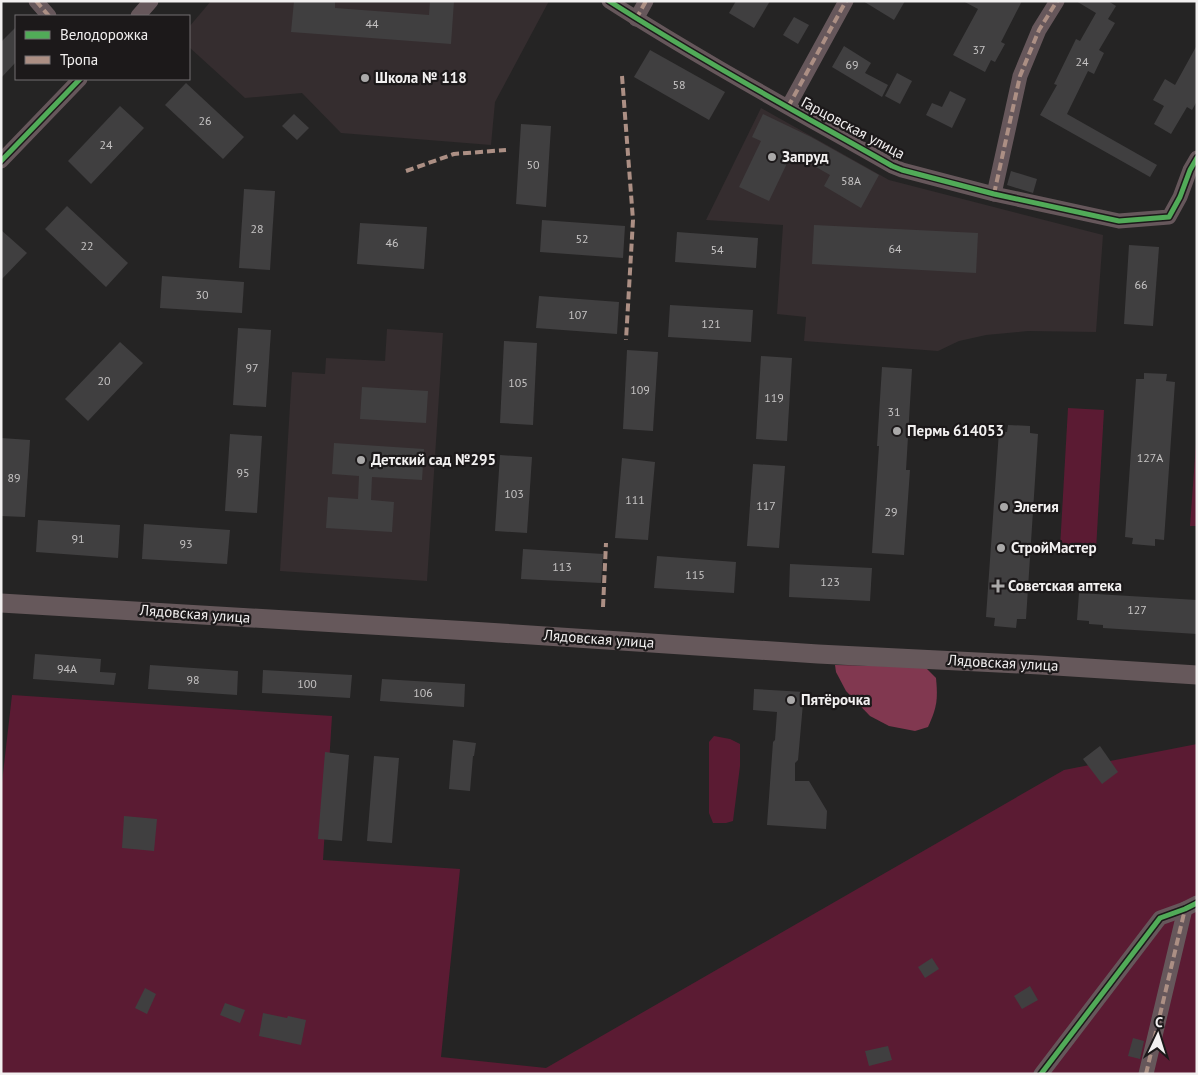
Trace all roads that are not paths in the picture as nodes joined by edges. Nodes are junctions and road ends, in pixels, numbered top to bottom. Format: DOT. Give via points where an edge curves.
graph roads {
  1 [pos="36,1"];
  2 [pos="151,1"];
  3 [pos="609,1"];
  4 [pos="646,1"];
  5 [pos="846,1"];
  6 [pos="1057,1"];
  7 [pos="48,15"];
  8 [pos="139,15"];
  9 [pos="636,18"];
  10 [pos="79,80"];
  11 [pos="788,107"];
  12 [pos="1197,158"];
  13 [pos="1,161"];
  14 [pos="994,194"];
  15 [pos="1,603"];
  16 [pos="1197,675"];
  17 [pos="1191,906"];
  18 [pos="1041,1074"];
  19 [pos="1146,1074"];
  1 -- 7 [label="street"];
  2 -- 8 [label="street"];
  3 -- 9 [label="street, Гарцовская улица"];
  4 -- 9 [label="street"];
  5 -- 11 [label="street"];
  6 -- 14 [label="street" via="1039,30 1020,76"];
  9 -- 11 [label="street, Гарцовская улица"];
  10 -- 13 [label="street"];
  11 -- 14 [label="street, Гарцовская улица" via="892,166"];
  12 -- 14 [label="street, Гарцовская улица" via="1169,217 1120,221"];
  15 -- 16 [label="main road, Лядовская улица"];
  17 -- 18 [label="street" via="1160,918"];
  17 -- 19 [label="street"];
}
